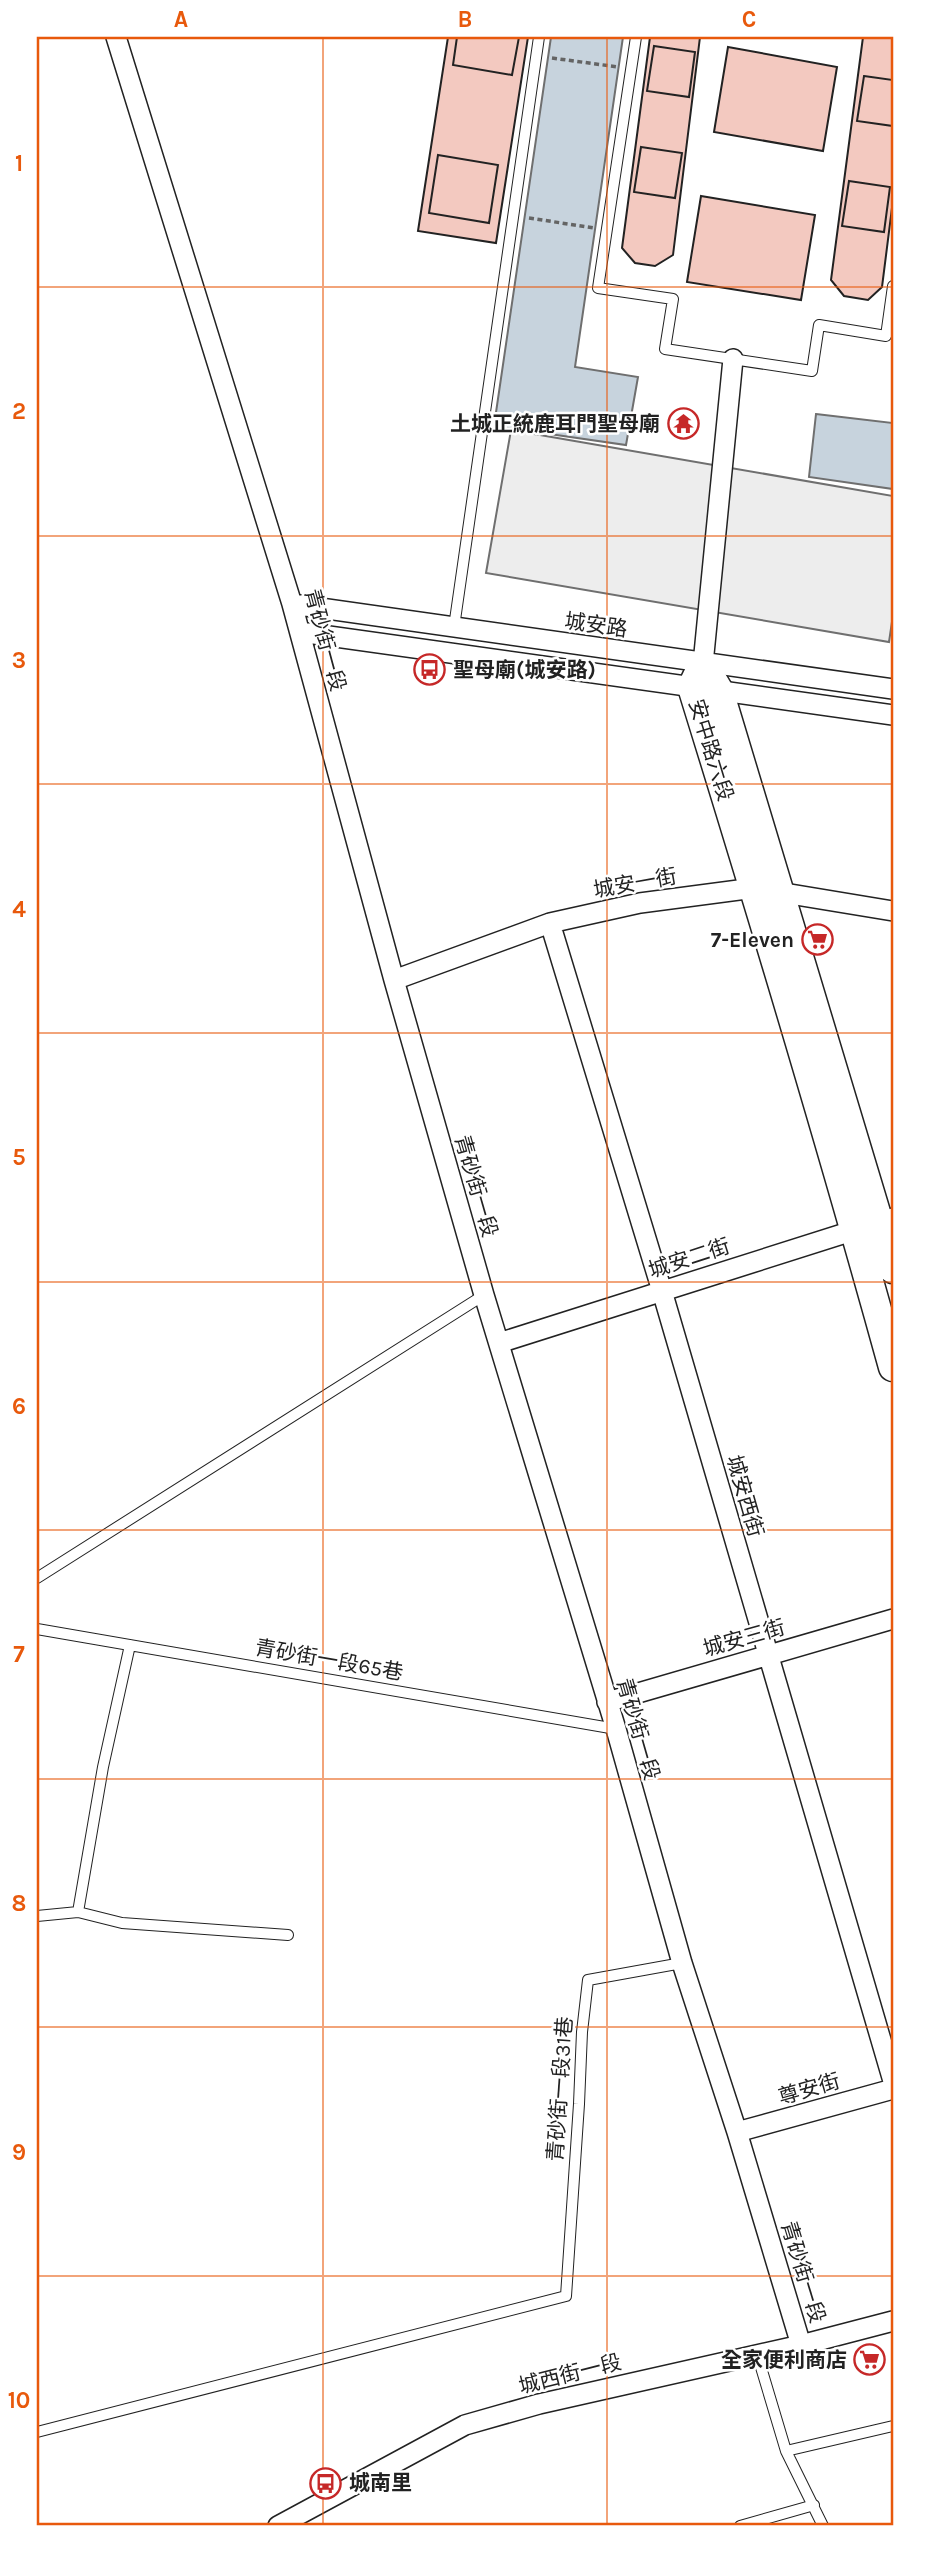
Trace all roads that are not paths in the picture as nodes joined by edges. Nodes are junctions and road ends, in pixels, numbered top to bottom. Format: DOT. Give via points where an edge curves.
graph roads {
  1 [pos="116,37"];
  2 [pos="539,37"];
  3 [pos="636,37"];
  4 [pos="893,286"];
  5 [pos="733,359"];
  6 [pos="292,604"];
  7 [pos="454,627"];
  8 [pos="299,632"];
  9 [pos="704,681"];
  10 [pos="893,690"];
  11 [pos="893,715"];
  12 [pos="768,891"];
  13 [pos="893,911"];
  14 [pos="550,923"];
  15 [pos="394,980"];
  16 [pos="876,1223"];
  17 [pos="893,1269"];
  18 [pos="662,1291"];
  19 [pos="484,1295"];
  20 [pos="499,1343"];
  21 [pos="893,1367"];
  22 [pos="37,1578"];
  23 [pos="893,1619"];
  24 [pos="37,1629"];
  25 [pos="130,1645"];
  26 [pos="768,1655"];
  27 [pos="607,1702"];
  28 [pos="616,1729"];
  29 [pos="78,1912"];
  30 [pos="37,1916"];
  31 [pos="288,1935"];
  32 [pos="682,1964"];
  33 [pos="893,2081"];
  34 [pos="893,2089"];
  35 [pos="737,2133"];
  36 [pos="893,2321"];
  37 [pos="801,2345"];
  38 [pos="756,2353"];
  39 [pos="893,2426"];
  40 [pos="37,2432"];
  41 [pos="786,2451"];
  42 [pos="814,2505"];
  43 [pos="278,2526"];
  44 [pos="740,2526"];
  45 [pos="823,2526"];
  1 -- 6 [label="street, 青砂街一段"];
  2 -- 7 [label="lane"];
  3 -- 5 [label="lane" via="598,288 673,299 665,349"];
  4 -- 5 [label="lane" via="886,335 819,325 811,372"];
  5 -- 9 [label="street"];
  6 -- 7 [label="street, 城安路"];
  6 -- 8 [label="street, 青砂街一段"];
  7 -- 9 [label="street, 城安路"];
  8 -- 9 [label="street, 城安路"];
  8 -- 15 [label="street, 青砂街一段"];
  9 -- 10 [label="street, 城安路"];
  9 -- 11 [label="street, 城安路"];
  9 -- 12 [label="street, 安中路六段"];
  12 -- 13 [label="street, 城安一街"];
  12 -- 14 [label="street, 城安一街" via="640,902"];
  12 -- 16 [label="street, 安中路六段"];
  14 -- 15 [label="street, 城安一街"];
  14 -- 18 [label="street, 城安西街"];
  15 -- 19 [label="street, 青砂街一段"];
  16 -- 17 [label="street, 安中路六段"];
  16 -- 18 [label="street, 城安二街"];
  16 -- 21 [label="street, 安中路六段"];
  18 -- 20 [label="street, 城安二街"];
  18 -- 26 [label="street, 城安西街"];
  19 -- 20 [label="street, 青砂街一段"];
  19 -- 22 [label="lane"];
  20 -- 27 [label="street, 青砂街一段"];
  23 -- 26 [label="street, 城安三街"];
  24 -- 25 [label="lane, 青砂街一段65巷"];
  25 -- 28 [label="lane, 青砂街一段65巷"];
  25 -- 29 [label="lane"];
  26 -- 27 [label="street, 城安三街"];
  26 -- 33 [label="street, 城安西街"];
  27 -- 28 [label="street, 青砂街一段"];
  28 -- 32 [label="street, 青砂街一段"];
  29 -- 30 [label="lane"];
  29 -- 31 [label="lane" via="122,1923"];
  32 -- 35 [label="street, 青砂街一段"];
  32 -- 40 [label="lane, 青砂街一段31巷" via="588,1980 566,2296"];
  34 -- 35 [label="street, 尊安街"];
  35 -- 37 [label="street, 青砂街一段"];
  36 -- 37 [label="street, 城西街一段"];
  37 -- 38 [label="street, 城西街一段"];
  38 -- 41 [label="lane"];
  38 -- 43 [label="street, 城西街一段" via="465,2425"];
  39 -- 41 [label="lane"];
  41 -- 42 [label="lane"];
  42 -- 44 [label="lane"];
  42 -- 45 [label="lane"];
}
